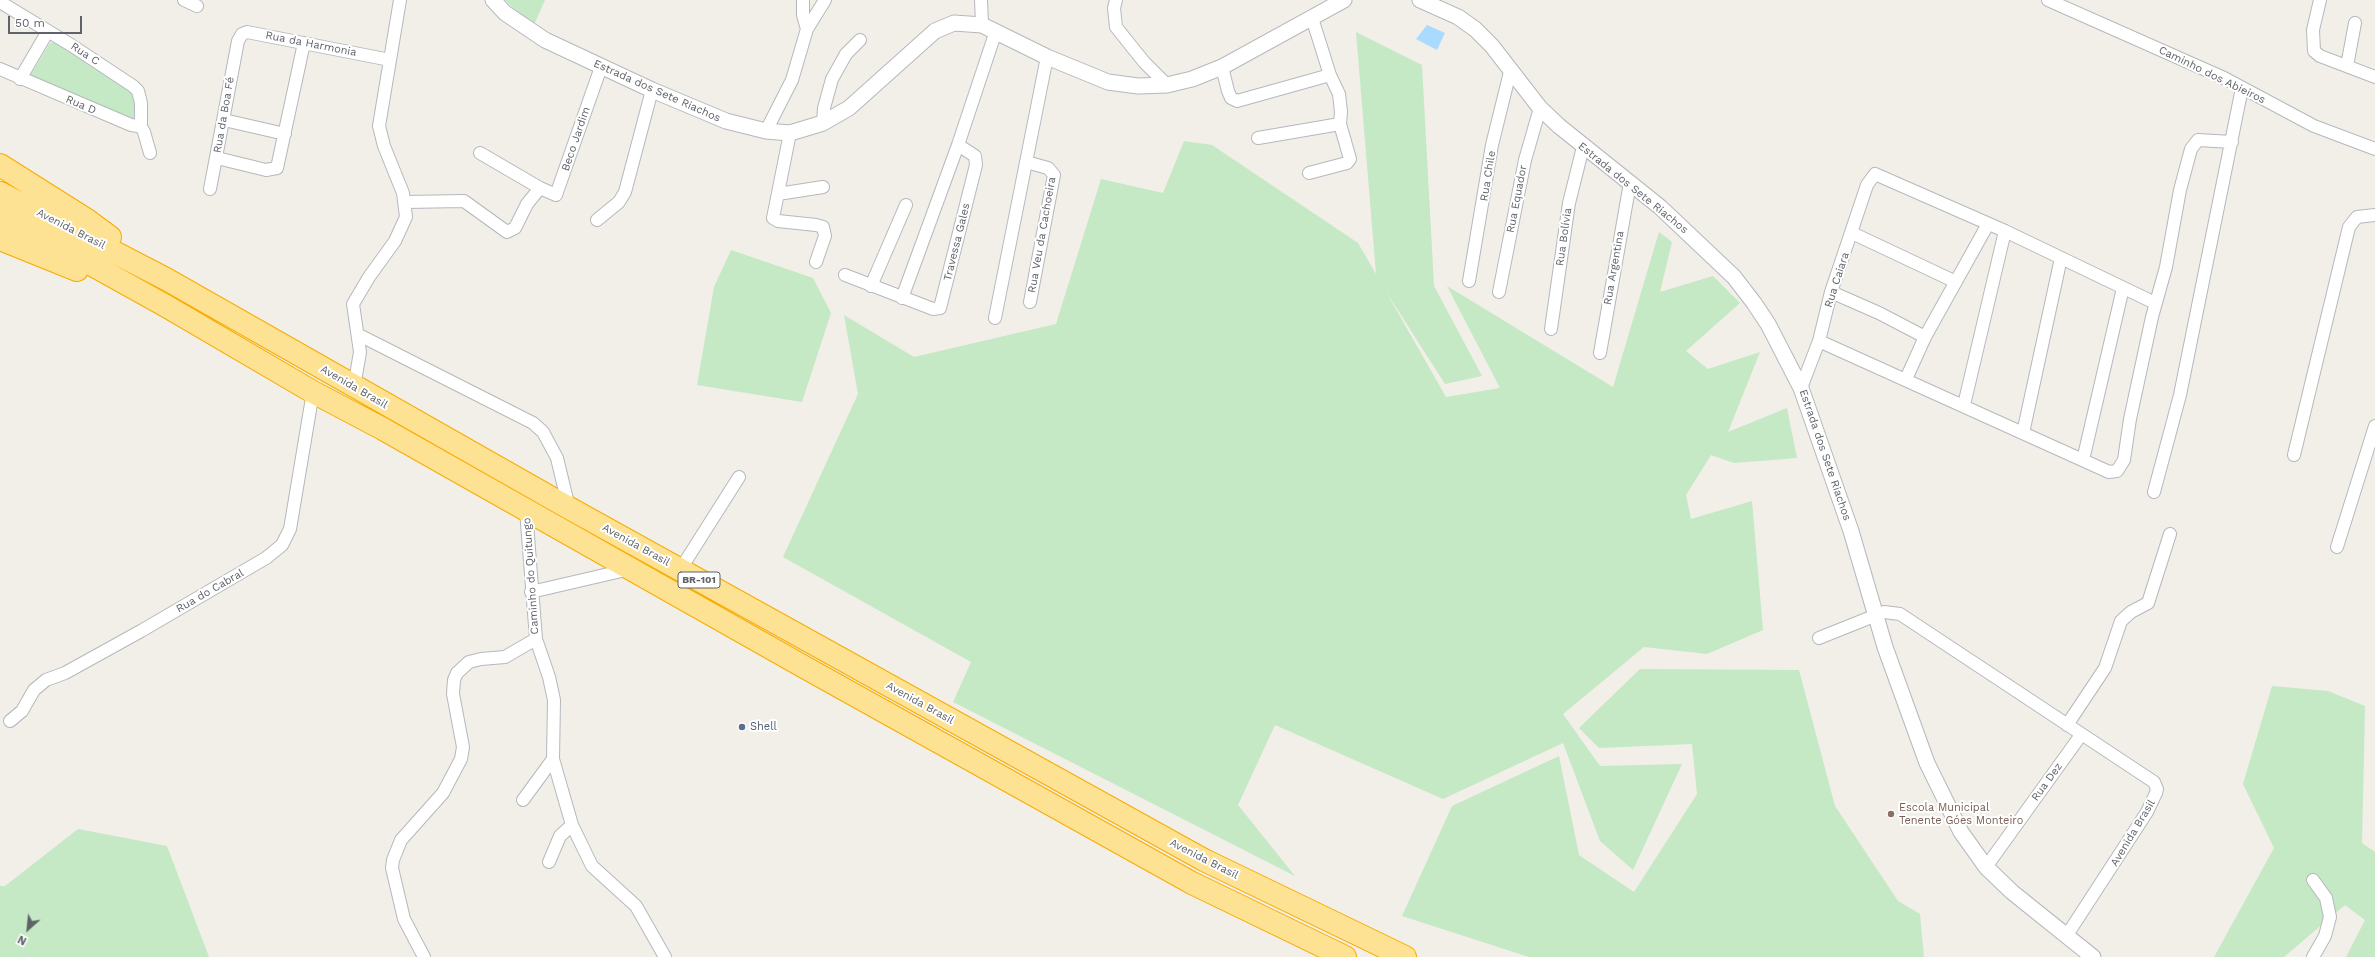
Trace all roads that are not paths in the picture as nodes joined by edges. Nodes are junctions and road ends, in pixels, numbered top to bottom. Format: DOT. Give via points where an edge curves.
graph roads {
  1 [pos="184,0"];
  2 [pos="493,0"];
  3 [pos="803,0"];
  4 [pos="825,0"];
  5 [pos="981,0"];
  6 [pos="1116,0"];
  7 [pos="1344,0"];
  8 [pos="1423,0"];
  9 [pos="2048,0"];
  10 [pos="2320,0"];
  11 [pos="397,1"];
  12 [pos="0,2"];
  13 [pos="197,6"];
  14 [pos="1312,18"];
  15 [pos="2355,24"];
  16 [pos="982,25"];
  17 [pos="807,29"];
  18 [pos="48,31"];
  19 [pos="996,31"];
  20 [pos="860,40"];
  21 [pos="238,41"];
  22 [pos="304,43"];
  23 [pos="1047,57"];
  24 [pos="390,60"];
  25 [pos="601,66"];
  26 [pos="2347,66"];
  27 [pos="1222,67"];
  28 [pos="0,69"];
  29 [pos="1510,72"];
  30 [pos="1330,75"];
  31 [pos="2375,77"];
  32 [pos="20,79"];
  33 [pos="1167,85"];
  34 [pos="2242,88"];
  35 [pos="652,90"];
  36 [pos="1540,108"];
  37 [pos="224,120"];
  38 [pos="823,123"];
  39 [pos="140,124"];
  40 [pos="1340,124"];
  41 [pos="766,131"];
  42 [pos="790,133"];
  43 [pos="285,134"];
  44 [pos="1258,138"];
  45 [pos="2232,142"];
  46 [pos="958,145"];
  47 [pos="1583,146"];
  48 [pos="2375,149"];
  49 [pos="150,153"];
  50 [pos="480,153"];
  51 [pos="217,158"];
  52 [pos="1026,162"];
  53 [pos="0,165"];
  54 [pos="1309,173"];
  55 [pos="1630,183"];
  56 [pos="823,187"];
  57 [pos="540,188"];
  58 [pos="210,189"];
  59 [pos="0,193"];
  60 [pos="778,194"];
  61 [pos="405,202"];
  62 [pos="906,205"];
  63 [pos="2375,215"];
  64 [pos="0,216"];
  65 [pos="597,220"];
  66 [pos="1988,224"];
  67 [pos="2005,232"];
  68 [pos="1852,233"];
  69 [pos="0,239"];
  70 [pos="2061,258"];
  71 [pos="816,262"];
  72 [pos="845,276"];
  73 [pos="166,279"];
  74 [pos="1469,281"];
  75 [pos="1956,282"];
  76 [pos="871,286"];
  77 [pos="2123,288"];
  78 [pos="1499,292"];
  79 [pos="1832,292"];
  80 [pos="902,298"];
  81 [pos="1030,302"];
  82 [pos="2155,303"];
  83 [pos="166,306"];
  84 [pos="995,318"];
  85 [pos="1550,329"];
  86 [pos="359,335"];
  87 [pos="1925,338"];
  88 [pos="1819,341"];
  89 [pos="1600,353"];
  90 [pos="1906,379"];
  91 [pos="354,387"];
  92 [pos="1801,388"];
  93 [pos="314,392"];
  94 [pos="1964,405"];
  95 [pos="2375,426"];
  96 [pos="2023,433"];
  97 [pos="2294,455"];
  98 [pos="2083,460"];
  99 [pos="739,477"];
  100 [pos="2154,492"];
  101 [pos="569,508"];
  102 [pos="526,510"];
  103 [pos="2170,534"];
  104 [pos="2338,546"];
  105 [pos="630,569"];
  106 [pos="680,570"];
  107 [pos="532,592"];
  108 [pos="1877,615"];
  109 [pos="1819,638"];
  110 [pos="536,639"];
  111 [pos="10,721"];
  112 [pos="2067,725"];
  113 [pos="2081,735"];
  114 [pos="553,759"];
  115 [pos="523,800"];
  116 [pos="572,825"];
  117 [pos="549,862"];
  118 [pos="1986,867"];
  119 [pos="2313,880"];
  120 [pos="2067,935"];
  121 [pos="424,957"];
  122 [pos="665,957"];
  123 [pos="1345,957"];
  124 [pos="1405,957"];
  125 [pos="2093,957"];
  126 [pos="2313,957"];
  1 -- 13 [label="street"];
  2 -- 25 [label="street, Estrada dos Sete Riachos" via="505,12 545,40"];
  3 -- 17 [label="street" via="804,22"];
  4 -- 17 [label="street"];
  5 -- 16 [label="street"];
  6 -- 33 [label="street" via="1116,27 1144,62"];
  7 -- 14 [label="street, Estrada dos Sete Riachos"];
  8 -- 29 [label="street, Estrada dos Sete Riachos" via="1458,17 1475,29 1492,46"];
  9 -- 34 [label="street, Caminho dos Abieiros" via="2183,59"];
  10 -- 26 [label="street" via="2313,30 2313,48 2320,56"];
  11 -- 24 [label="street"];
  12 -- 18 [label="street, Rua C"];
  14 -- 27 [label="street, Estrada dos Sete Riachos"];
  14 -- 30 [label="street"];
  15 -- 26 [label="street"];
  16 -- 19 [label="street, Estrada dos Sete Riachos"];
  16 -- 38 [label="street, Estrada dos Sete Riachos" via="954,22 935,30 849,108"];
  17 -- 41 [label="street" via="792,80"];
  18 -- 32 [label="street"];
  18 -- 39 [label="street, Rua C" via="138,91 141,103"];
  19 -- 23 [label="street, Estrada dos Sete Riachos"];
  19 -- 46 [label="street"];
  20 -- 38 [label="street" via="846,54 832,79 824,108"];
  21 -- 22 [label="street, Rua da Harmonia" via="242,34 247,32"];
  21 -- 37 [label="street, Rua da Boa Fé"];
  22 -- 24 [label="street, Rua da Harmonia"];
  22 -- 43 [label="street"];
  23 -- 33 [label="street, Estrada dos Sete Riachos" via="1108,82 1138,86"];
  23 -- 52 [label="street"];
  24 -- 61 [label="street" via="379,126 384,146 399,177"];
  25 -- 35 [label="street, Estrada dos Sete Riachos"];
  25 -- 57 [label="street, Beco Jardim" via="557,193 552,195"];
  26 -- 31 [label="street"];
  27 -- 30 [label="street" via="1231,98 1237,101"];
  27 -- 33 [label="street, Estrada dos Sete Riachos" via="1192,79"];
  28 -- 32 [label="street, Rua D"];
  29 -- 36 [label="street, Estrada dos Sete Riachos"];
  29 -- 74 [label="street, Rua Chile" via="1492,145"];
  30 -- 40 [label="street" via="1339,94"];
  32 -- 39 [label="street, Rua D" via="131,125"];
  34 -- 45 [label="street"];
  34 -- 48 [label="street, Caminho dos Abieiros" via="2314,126"];
  35 -- 41 [label="street, Estrada dos Sete Riachos" via="726,121"];
  35 -- 65 [label="street" via="625,192 619,202"];
  36 -- 47 [label="street, Estrada dos Sete Riachos"];
  36 -- 78 [label="street, Rua Equador" via="1524,160"];
  37 -- 43 [label="street"];
  37 -- 51 [label="street, Rua da Boa Fé"];
  38 -- 42 [label="street, Estrada dos Sete Riachos"];
  39 -- 49 [label="street"];
  40 -- 44 [label="street"];
  40 -- 54 [label="street" via="1350,160 1347,164"];
  41 -- 42 [label="street, Estrada dos Sete Riachos"];
  42 -- 60 [label="street"];
  43 -- 51 [label="street" via="277,168 266,170"];
  45 -- 82 [label="street" via="2200,140 2193,145 2180,190 2162,284"];
  45 -- 100 [label="street" via="2180,395"];
  46 -- 80 [label="street"];
  46 -- 80 [label="street, Travessa Gales" via="975,156 976,165 940,308 933,309"];
  47 -- 55 [label="street, Estrada dos Sete Riachos"];
  47 -- 85 [label="street, Rua Bolívia" via="1569,203"];
  50 -- 57 [label="street, Beco Jardim"];
  51 -- 58 [label="street, Rua da Boa Fé"];
  52 -- 81 [label="street, Rua Veu da Cachoeira" via="1048,168 1054,175"];
  52 -- 84 [label="street"];
  53 -- 73 [label="highway" via="87,220"];
  55 -- 89 [label="street, Rua Argentina"];
  55 -- 92 [label="street, Estrada dos Sete Riachos" via="1660,207 1734,277 1768,324"];
  56 -- 60 [label="street"];
  57 -- 61 [label="street" via="527,204 511,232 503,230 464,201"];
  59 -- 73 [label="highway, Avenida Brasil / BR-101"];
  60 -- 71 [label="street" via="773,217 778,221 816,224 823,227 825,236"];
  61 -- 86 [label="street" via="406,217 400,232 368,278 354,304 353,314"];
  62 -- 76 [label="street"];
  63 -- 97 [label="street" via="2356,217 2349,227"];
  64 -- 83 [label="highway, Avenida Brasil / BR-101"];
  66 -- 67 [label="street"];
  66 -- 68 [label="street, Rua Caiara" via="1875,174 1867,185"];
  66 -- 75 [label="street"];
  67 -- 70 [label="street"];
  67 -- 94 [label="street"];
  68 -- 75 [label="street"];
  68 -- 79 [label="street, Rua Caiara"];
  69 -- 83 [label="highway"];
  70 -- 77 [label="street"];
  70 -- 96 [label="street"];
  72 -- 76 [label="street, Travessa Gales"];
  73 -- 91 [label="highway, Avenida Brasil / BR-101"];
  75 -- 87 [label="street"];
  76 -- 80 [label="street, Travessa Gales"];
  77 -- 82 [label="street"];
  77 -- 98 [label="street"];
  79 -- 87 [label="street" via="1879,313"];
  79 -- 88 [label="street, Rua Caiara"];
  82 -- 98 [label="street" via="2122,465 2117,471 2109,472"];
  83 -- 93 [label="highway, Avenida Brasil / BR-101"];
  86 -- 91 [label="street" via="360,352"];
  86 -- 101 [label="street" via="533,423 544,432 557,458"];
  87 -- 90 [label="street"];
  88 -- 90 [label="street"];
  88 -- 92 [label="street, Rua Caiara"];
  90 -- 94 [label="street"];
  91 -- 101 [label="highway, Avenida Brasil / BR-101"];
  92 -- 108 [label="street, Estrada dos Sete Riachos" via="1851,531"];
  93 -- 102 [label="highway, Avenida Brasil / BR-101"];
  93 -- 111 [label="street, Rua do Cabral" via="290,529 282,545 266,558 135,634 65,673 46,680 34,690 22,712"];
  94 -- 96 [label="street"];
  95 -- 104 [label="street"];
  96 -- 98 [label="street"];
  99 -- 106 [label="street"];
  101 -- 106 [label="highway, Avenida Brasil / BR-101"];
  102 -- 105 [label="highway, Avenida Brasil / BR-101"];
  102 -- 107 [label="street, Caminho do Quitungo"];
  103 -- 112 [label="street" via="2148,603 2121,621 2106,668"];
  105 -- 107 [label="street"];
  105 -- 123 [label="highway, Avenida Brasil / BR-101" via="1192,883"];
  106 -- 124 [label="highway, Avenida Brasil / BR-101" via="1204,860"];
  107 -- 110 [label="street, Caminho do Quitungo"];
  108 -- 109 [label="street"];
  108 -- 112 [label="street" via="1889,611 1907,617"];
  108 -- 118 [label="street, Estrada dos Sete Riachos" via="1885,647 1927,763 1961,832"];
  110 -- 114 [label="street, Caminho do Quitungo" via="552,689"];
  110 -- 121 [label="street" via="505,657 469,662 457,673 454,680 463,747 461,759 443,793 401,840 392,860 395,888 404,919"];
  112 -- 113 [label="street"];
  113 -- 118 [label="street, Rua Dez"];
  113 -- 120 [label="street, Avenida Brasil" via="2147,776 2157,788 2147,812"];
  114 -- 115 [label="street"];
  114 -- 116 [label="street, Caminho do Quitungo"];
  116 -- 117 [label="street" via="560,836"];
  116 -- 122 [label="street, Caminho do Quitungo" via="592,866 636,906"];
  118 -- 120 [label="street, Estrada dos Sete Riachos" via="2012,892"];
  119 -- 126 [label="street" via="2326,898 2330,917 2325,936"];
  120 -- 125 [label="street, Estrada dos Sete Riachos"];
}
